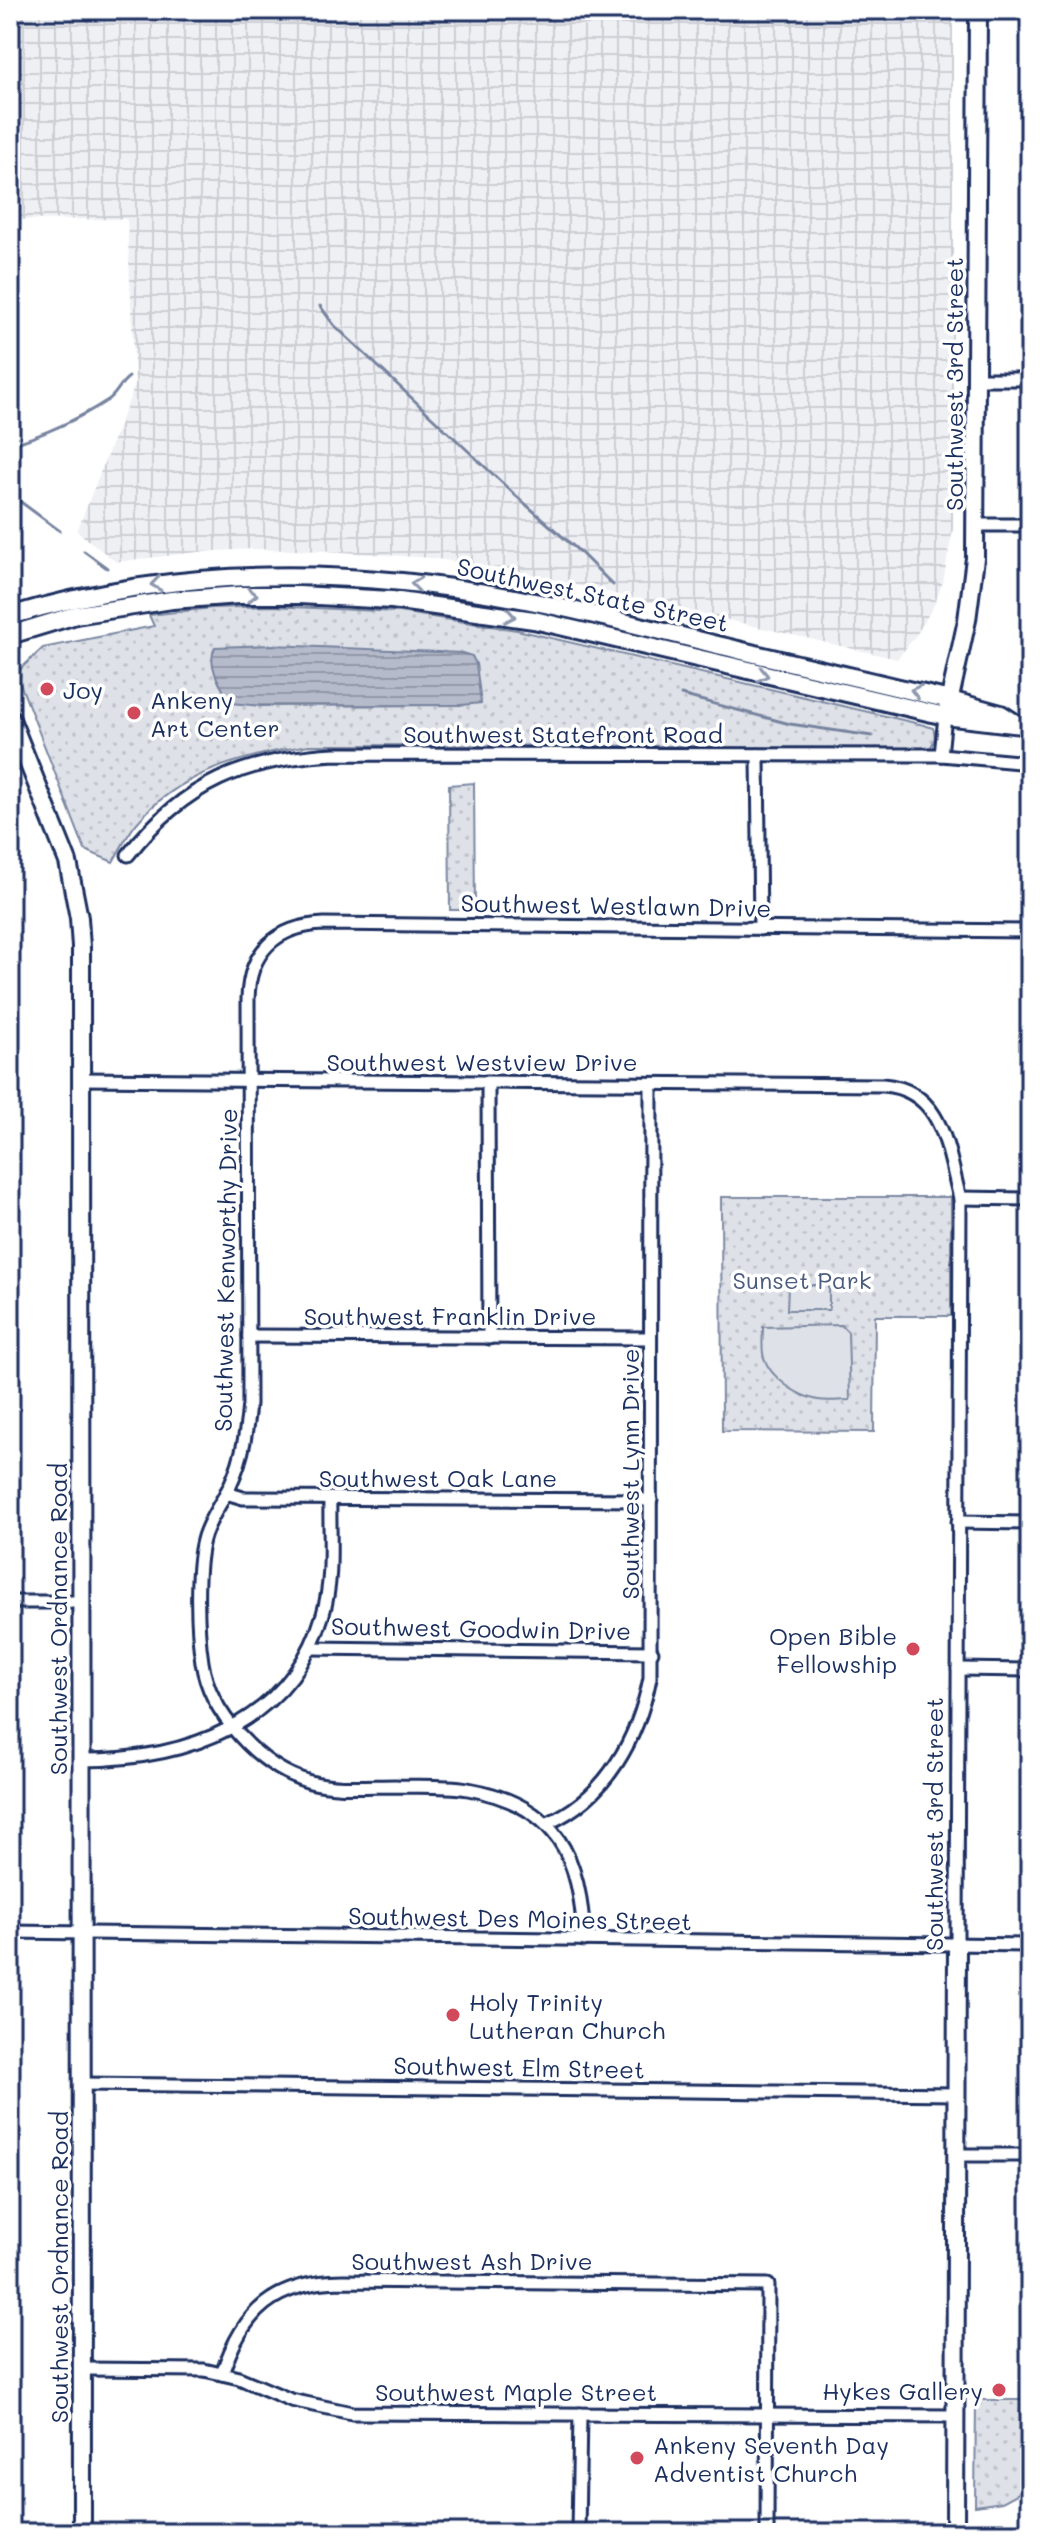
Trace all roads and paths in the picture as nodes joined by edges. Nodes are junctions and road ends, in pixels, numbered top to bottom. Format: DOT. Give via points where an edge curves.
graph roads {
  1 [pos="978,10"];
  2 [pos="977,379"];
  3 [pos="1030,379"];
  4 [pos="976,525"];
  5 [pos="1030,525"];
  6 [pos="10,616"];
  7 [pos="10,635"];
  8 [pos="948,708"];
  9 [pos="10,717"];
  10 [pos="1023,725"];
  11 [pos="758,755"];
  12 [pos="941,755"];
  13 [pos="1030,763"];
  14 [pos="128,855"];
  15 [pos="760,929"];
  16 [pos="1030,931"];
  17 [pos="248,999"];
  18 [pos="80,1079"];
  19 [pos="248,1081"];
  20 [pos="488,1083"];
  21 [pos="651,1084"];
  22 [pos="937,1118"];
  23 [pos="960,1198"];
  24 [pos="1030,1199"];
  25 [pos="249,1336"];
  26 [pos="489,1338"];
  27 [pos="650,1338"];
  28 [pos="226,1493"];
  29 [pos="330,1498"];
  30 [pos="651,1500"];
  31 [pos="958,1522"];
  32 [pos="1030,1523"];
  33 [pos="10,1602"];
  34 [pos="82,1602"];
  35 [pos="310,1648"];
  36 [pos="652,1652"];
  37 [pos="958,1669"];
  38 [pos="1030,1670"];
  39 [pos="232,1727"];
  40 [pos="81,1760"];
  41 [pos="548,1823"];
  42 [pos="10,1932"];
  43 [pos="81,1934"];
  44 [pos="584,1940"];
  45 [pos="957,1944"];
  46 [pos="1030,1945"];
  47 [pos="82,2084"];
  48 [pos="956,2094"];
  49 [pos="956,2155"];
  50 [pos="1030,2155"];
  51 [pos="83,2369"];
  52 [pos="222,2374"];
  53 [pos="580,2414"];
  54 [pos="768,2414"];
  55 [pos="956,2416"];
  56 [pos="82,2533"];
  57 [pos="578,2533"];
  58 [pos="767,2533"];
  59 [pos="955,2533"];
  1 -- 2 [label="street, Southwest 3rd Street"];
  2 -- 3 [label="street"];
  2 -- 4 [label="street, Southwest 3rd Street"];
  4 -- 5 [label="street"];
  4 -- 8 [label="street, Southwest 3rd Street" via="971,600"];
  8 -- 6 [label="street, Southwest State Street, one-way" via="525,600 362,578 275,575 174,581"];
  7 -- 8 [label="street, Southwest State Street, one-way" via="76,615 172,600 239,595 392,600 534,620"];
  8 -- 10 [label="street, Southwest State Street" via="996,724"];
  8 -- 12 [label="street, Southwest 3rd Street"];
  9 -- 18 [label="street, Southwest Ordnance Road" via="59,835 75,890 81,947"];
  11 -- 12 [label="street, Southwest Statefront Road"];
  11 -- 14 [label="street, Southwest Statefront Road" via="290,758 204,785 158,819"];
  11 -- 15 [label="street"];
  12 -- 13 [label="street, Southwest Statefront Road"];
  15 -- 16 [label="street, Southwest Westlawn Drive"];
  15 -- 17 [label="street, Southwest Westlawn Drive" via="305,925 267,945 252,970"];
  17 -- 19 [label="street, Southwest Kenworthy Drive"];
  18 -- 19 [label="street, Southwest Westview Drive"];
  18 -- 34 [label="street, Southwest Ordnance Road"];
  19 -- 20 [label="street, Southwest Westview Drive"];
  19 -- 25 [label="street, Southwest Kenworthy Drive"];
  20 -- 21 [label="street, Southwest Westview Drive"];
  20 -- 26 [label="street"];
  21 -- 22 [label="street, Southwest Westview Drive" via="883,1085 907,1089"];
  21 -- 27 [label="street, Southwest Lynn Drive"];
  22 -- 23 [label="street, Southwest 3rd Street"];
  23 -- 24 [label="street"];
  23 -- 31 [label="street, Southwest 3rd Street"];
  25 -- 26 [label="street, Southwest Franklin Drive"];
  25 -- 28 [label="street, Southwest Kenworthy Drive" via="247,1434"];
  26 -- 27 [label="street, Southwest Franklin Drive"];
  27 -- 30 [label="street, Southwest Lynn Drive"];
  28 -- 29 [label="street, Southwest Oak Lane" via="243,1498"];
  28 -- 39 [label="street, Southwest Kenworthy Drive" via="203,1538 199,1561 200,1643 209,1687"];
  29 -- 30 [label="street, Southwest Oak Lane"];
  29 -- 35 [label="street" via="327,1595"];
  30 -- 36 [label="street, Southwest Lynn Drive"];
  31 -- 32 [label="street"];
  31 -- 37 [label="street, Southwest 3rd Street"];
  33 -- 34 [label="street"];
  34 -- 40 [label="street, Southwest Ordnance Road"];
  35 -- 36 [label="street, Southwest Goodwin Drive"];
  35 -- 39 [label="street" via="277,1695"];
  36 -- 41 [label="street, Southwest Lynn Drive" via="646,1701 630,1744 597,1788"];
  37 -- 38 [label="street"];
  37 -- 45 [label="street, Southwest 3rd Street"];
  39 -- 40 [label="street" via="173,1752"];
  39 -- 41 [label="street, Southwest Kenworthy Drive" via="257,1754 307,1781 467,1789 500,1797"];
  40 -- 43 [label="street, Southwest Ordnance Road"];
  41 -- 44 [label="street, Southwest Kenworthy Drive" via="569,1856 578,1883"];
  42 -- 43 [label="street, Southwest Des Moines Street"];
  43 -- 44 [label="street, Southwest Des Moines Street"];
  43 -- 47 [label="street, Southwest Ordnance Road"];
  44 -- 45 [label="street, Southwest Des Moines Street"];
  45 -- 46 [label="street, Southwest Des Moines Street"];
  45 -- 48 [label="street, Southwest 3rd Street"];
  47 -- 48 [label="street, Southwest Elm Street"];
  47 -- 51 [label="street, Southwest Ordnance Road"];
  48 -- 49 [label="street, Southwest 3rd Street"];
  49 -- 50 [label="street"];
  49 -- 55 [label="street, Southwest 3rd Street"];
  51 -- 52 [label="street, Southwest Maple Street" via="189,2368"];
  51 -- 56 [label="street, Southwest Ordnance Road"];
  52 -- 53 [label="street, Southwest Maple Street" via="291,2400 352,2413"];
  52 -- 54 [label="street, Southwest Ash Drive" via="230,2349 255,2310 312,2283 768,2285"];
  53 -- 54 [label="street, Southwest Maple Street"];
  53 -- 57 [label="street"];
  54 -- 55 [label="street, Southwest Maple Street"];
  54 -- 58 [label="street"];
  55 -- 59 [label="street, Southwest 3rd Street"];
}
